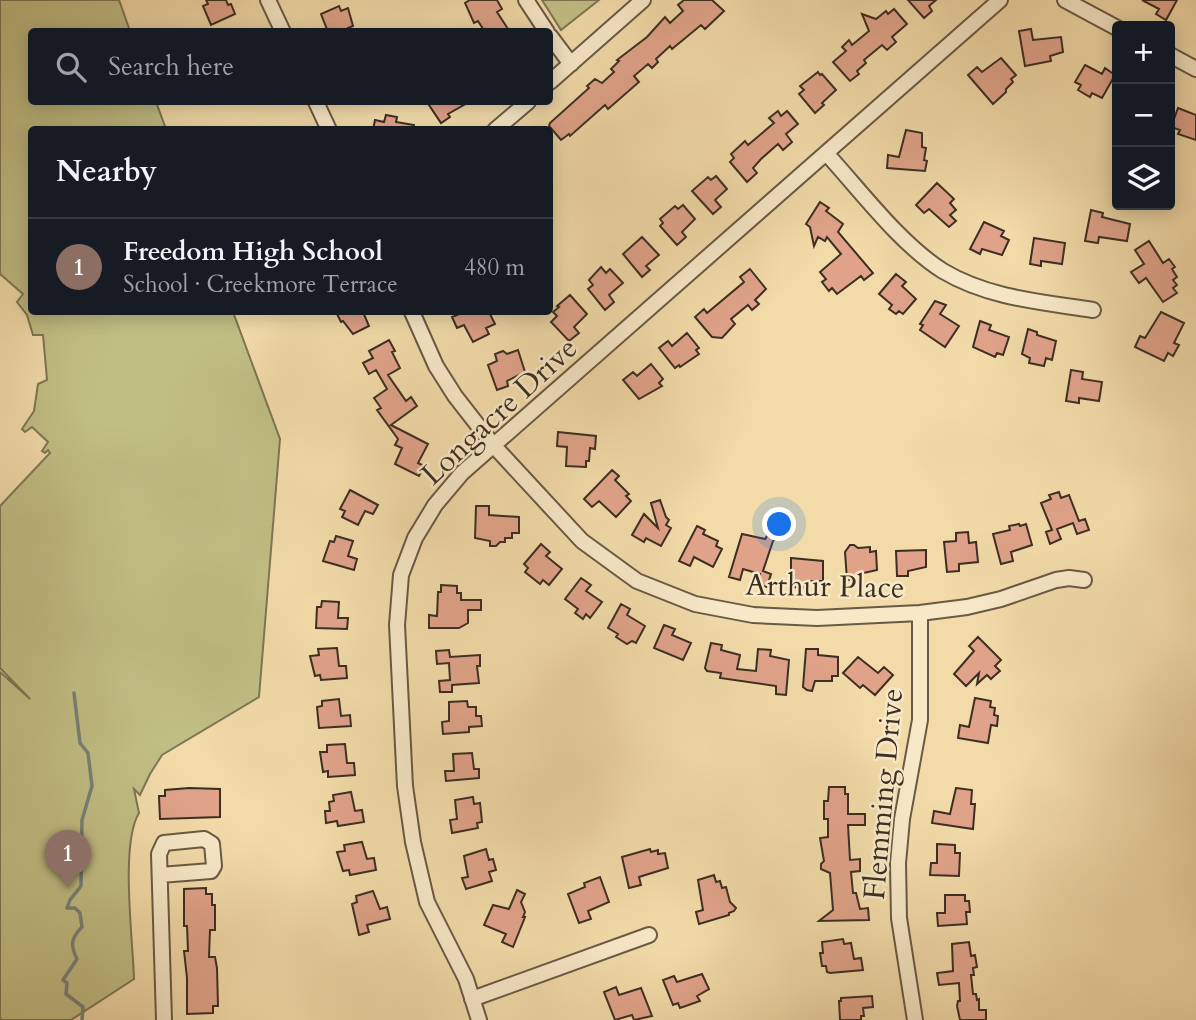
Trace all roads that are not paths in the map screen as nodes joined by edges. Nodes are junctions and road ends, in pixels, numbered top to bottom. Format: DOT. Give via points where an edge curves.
graph roads {
  1 [pos="268,0"];
  2 [pos="526,0"];
  3 [pos="643,0"];
  4 [pos="1000,0"];
  5 [pos="1065,0"];
  6 [pos="1112,25"];
  7 [pos="281,28"];
  8 [pos="544,28"];
  9 [pos="553,40"];
  10 [pos="1175,58"];
  11 [pos="571,64"];
  12 [pos="1196,69"];
  13 [pos="553,79"];
  14 [pos="317,105"];
  15 [pos="524,105"];
  16 [pos="326,126"];
  17 [pos="500,126"];
  18 [pos="826,152"];
  19 [pos="1093,310"];
  20 [pos="413,315"];
  21 [pos="494,446"];
  22 [pos="1084,580"];
  23 [pos="920,613"];
  24 [pos="160,874"];
  25 [pos="649,934"];
  26 [pos="472,999"];
  27 [pos="164,1020"];
  28 [pos="479,1020"];
  29 [pos="915,1020"];
  1 -- 7 [label="street"];
  2 -- 8 [label="street"];
  3 -- 11 [label="street"];
  4 -- 18 [label="street, Longacre Drive"];
  5 -- 6 [label="street"];
  9 -- 11 [label="street"];
  10 -- 12 [label="street"];
  11 -- 13 [label="street"];
  14 -- 16 [label="street"];
  15 -- 17 [label="street"];
  18 -- 19 [label="street" via="907,242 945,272 1014,298"];
  18 -- 21 [label="street, Longacre Drive"];
  20 -- 21 [label="street, Arthur Place" via="436,366"];
  21 -- 23 [label="street, Arthur Place" via="582,541 637,581 695,604 753,615 817,618"];
  21 -- 26 [label="street, Longacre Drive" via="441,497 415,538 401,575 397,625 405,786 413,842 427,902"];
  22 -- 23 [label="street, Arthur Place" via="1056,580 978,605"];
  23 -- 29 [label="street, Flemming Drive" via="920,720 898,863 898,918"];
  24 -- 24 [label="street" via="164,843 204,839 212,844 211,871"];
  24 -- 27 [label="street"];
  25 -- 26 [label="street"];
  26 -- 28 [label="street, Longacre Drive"];
}
